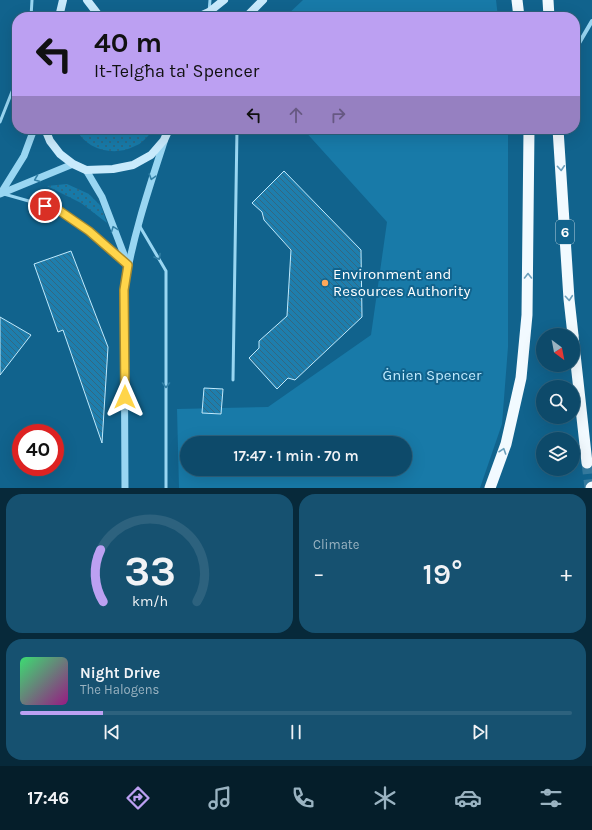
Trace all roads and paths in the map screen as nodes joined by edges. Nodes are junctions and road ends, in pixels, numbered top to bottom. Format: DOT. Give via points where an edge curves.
graph roads {
  1 [pos="32,0"];
  2 [pos="63,0"];
  3 [pos="87,0"];
  4 [pos="210,0"];
  5 [pos="224,0"];
  6 [pos="263,0"];
  7 [pos="517,0"];
  8 [pos="548,0"];
  9 [pos="31,12"];
  10 [pos="60,12"];
  11 [pos="96,12"];
  12 [pos="211,12"];
  13 [pos="214,12"];
  14 [pos="251,12"];
  15 [pos="518,12"];
  16 [pos="549,12"];
  17 [pos="592,21"];
  18 [pos="580,41"];
  19 [pos="12,92"];
  20 [pos="0,122"];
  21 [pos="32,134"];
  22 [pos="47,134"];
  23 [pos="167,134"];
  24 [pos="237,134"];
  25 [pos="529,134"];
  26 [pos="558,134"];
  27 [pos="164,140"];
  28 [pos="73,164"];
  29 [pos="86,170"];
  30 [pos="0,193"];
  31 [pos="138,223"];
  32 [pos="128,265"];
  33 [pos="572,328"];
  34 [pos="577,372"];
  35 [pos="233,380"];
  36 [pos="587,463"];
  37 [pos="125,488"];
  38 [pos="166,488"];
  39 [pos="490,488"];
  1 -- 9 [label="lane"];
  2 -- 10 [label="main road"];
  3 -- 11 [label="main road"];
  4 -- 12 [label="lane"];
  5 -- 13 [label="main road"];
  6 -- 14 [label="main road"];
  7 -- 15 [label="highway"];
  8 -- 16 [label="highway"];
  17 -- 18 [label="street"];
  19 -- 20 [label="lane"];
  21 -- 30 [label="street" via="24,156"];
  22 -- 28 [label="main road" via="60,154"];
  23 -- 27 [label="main road"];
  24 -- 35 [label="lane"];
  39 -- 25 [label="highway, one-way" via="506,444 521,378 527,315"];
  26 -- 33 [label="highway, 6, one-way"];
  27 -- 29 [label="main road" via="151,155 133,165"];
  27 -- 31 [label="street, one-way"];
  28 -- 29 [label="main road"];
  28 -- 30 [label="street, one-way"];
  32 -- 29 [label="street, one-way" via="102,196"];
  30 -- 32 [label="lane" via="57,209 89,231"];
  31 -- 32 [label="street"];
  31 -- 38 [label="lane, one-way" via="166,271"];
  32 -- 37 [label="street" via="124,290"];
  34 -- 36 [label="highway, 6"];
}
